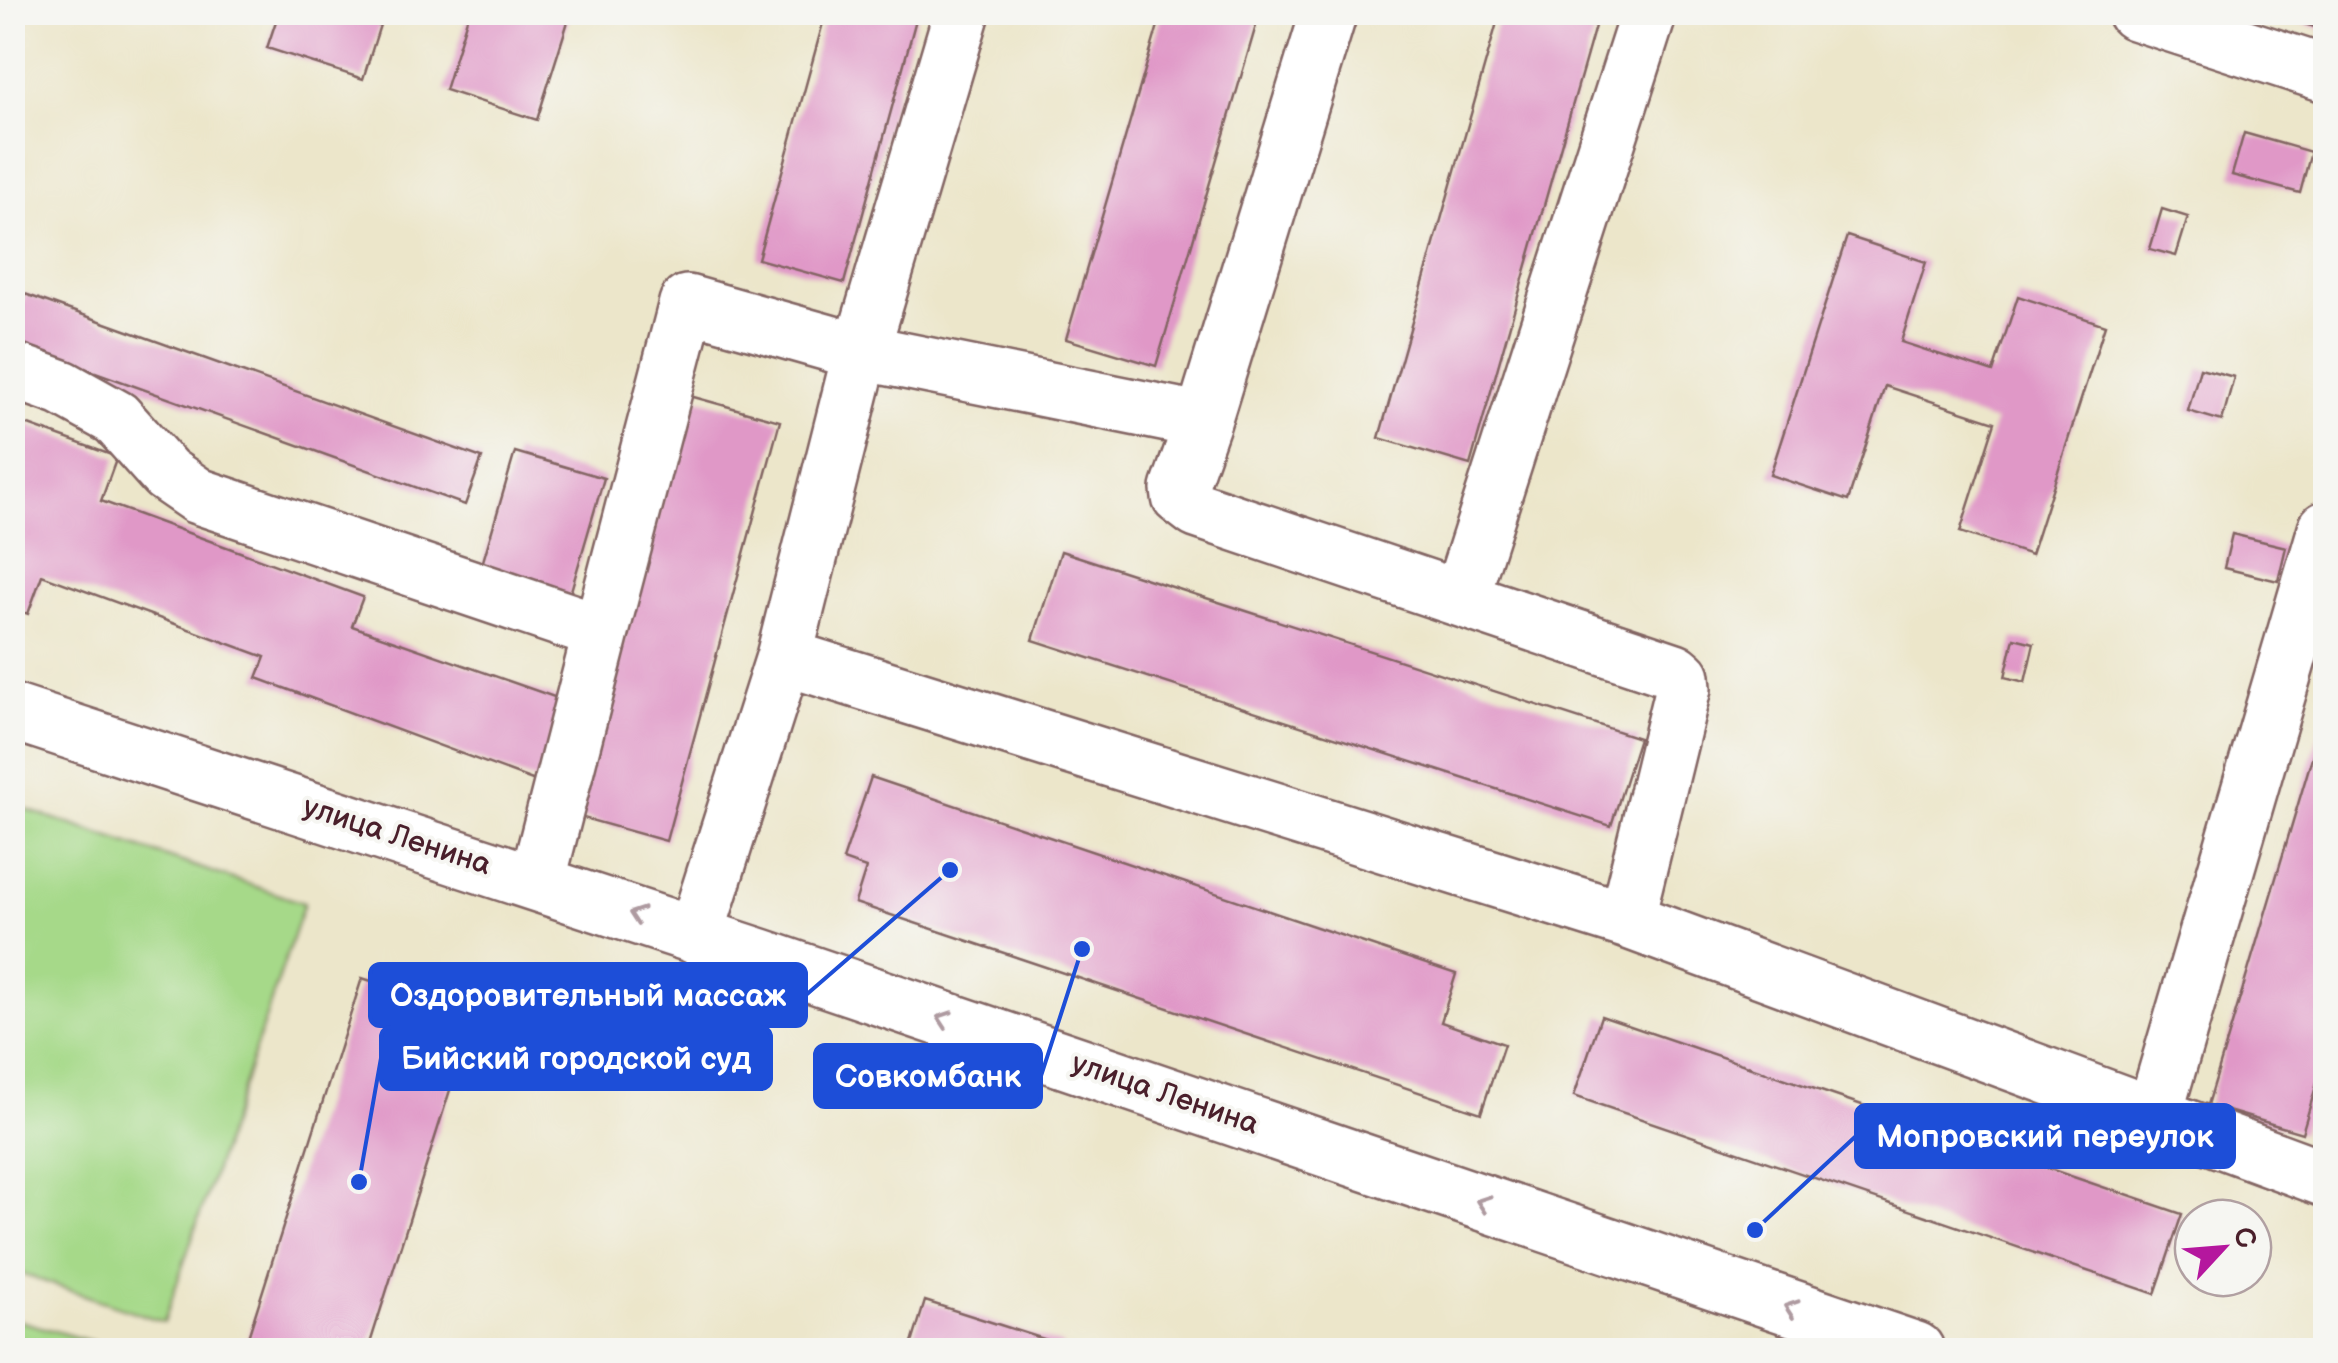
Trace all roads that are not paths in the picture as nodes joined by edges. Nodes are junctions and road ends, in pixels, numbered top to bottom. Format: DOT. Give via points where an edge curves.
graph roads {
  1 [pos="962,12"];
  2 [pos="1329,12"];
  3 [pos="1649,12"];
  4 [pos="2135,12"];
  5 [pos="2326,74"];
  6 [pos="861,352"];
  7 [pos="12,370"];
  8 [pos="1203,421"];
  9 [pos="2326,528"];
  10 [pos="1461,597"];
  11 [pos="601,632"];
  12 [pos="2310,636"];
  13 [pos="784,656"];
  14 [pos="12,712"];
  15 [pos="537,882"];
  16 [pos="1626,920"];
  17 [pos="695,936"];
  18 [pos="2154,1115"];
  19 [pos="2326,1179"];
  20 [pos="1916,1350"];
  1 -- 6 [label="street"];
  2 -- 8 [label="street"];
  3 -- 10 [label="street"];
  4 -- 5 [label="street"];
  6 -- 8 [label="street"];
  6 -- 11 [label="street" via="687,303"];
  6 -- 13 [label="street"];
  7 -- 11 [label="street" via="116,418 166,474 198,496"];
  8 -- 10 [label="street" via="1181,478 1186,503"];
  9 -- 12 [label="street"];
  10 -- 16 [label="street" via="1682,677"];
  11 -- 15 [label="street"];
  12 -- 18 [label="street"];
  13 -- 16 [label="street"];
  13 -- 17 [label="street"];
  14 -- 15 [label="street, улица Ленина"];
  17 -- 15 [label="street, улица Ленина, one-way"];
  16 -- 18 [label="street"];
  20 -- 17 [label="street, улица Ленина, one-way"];
  18 -- 19 [label="street"];
}
